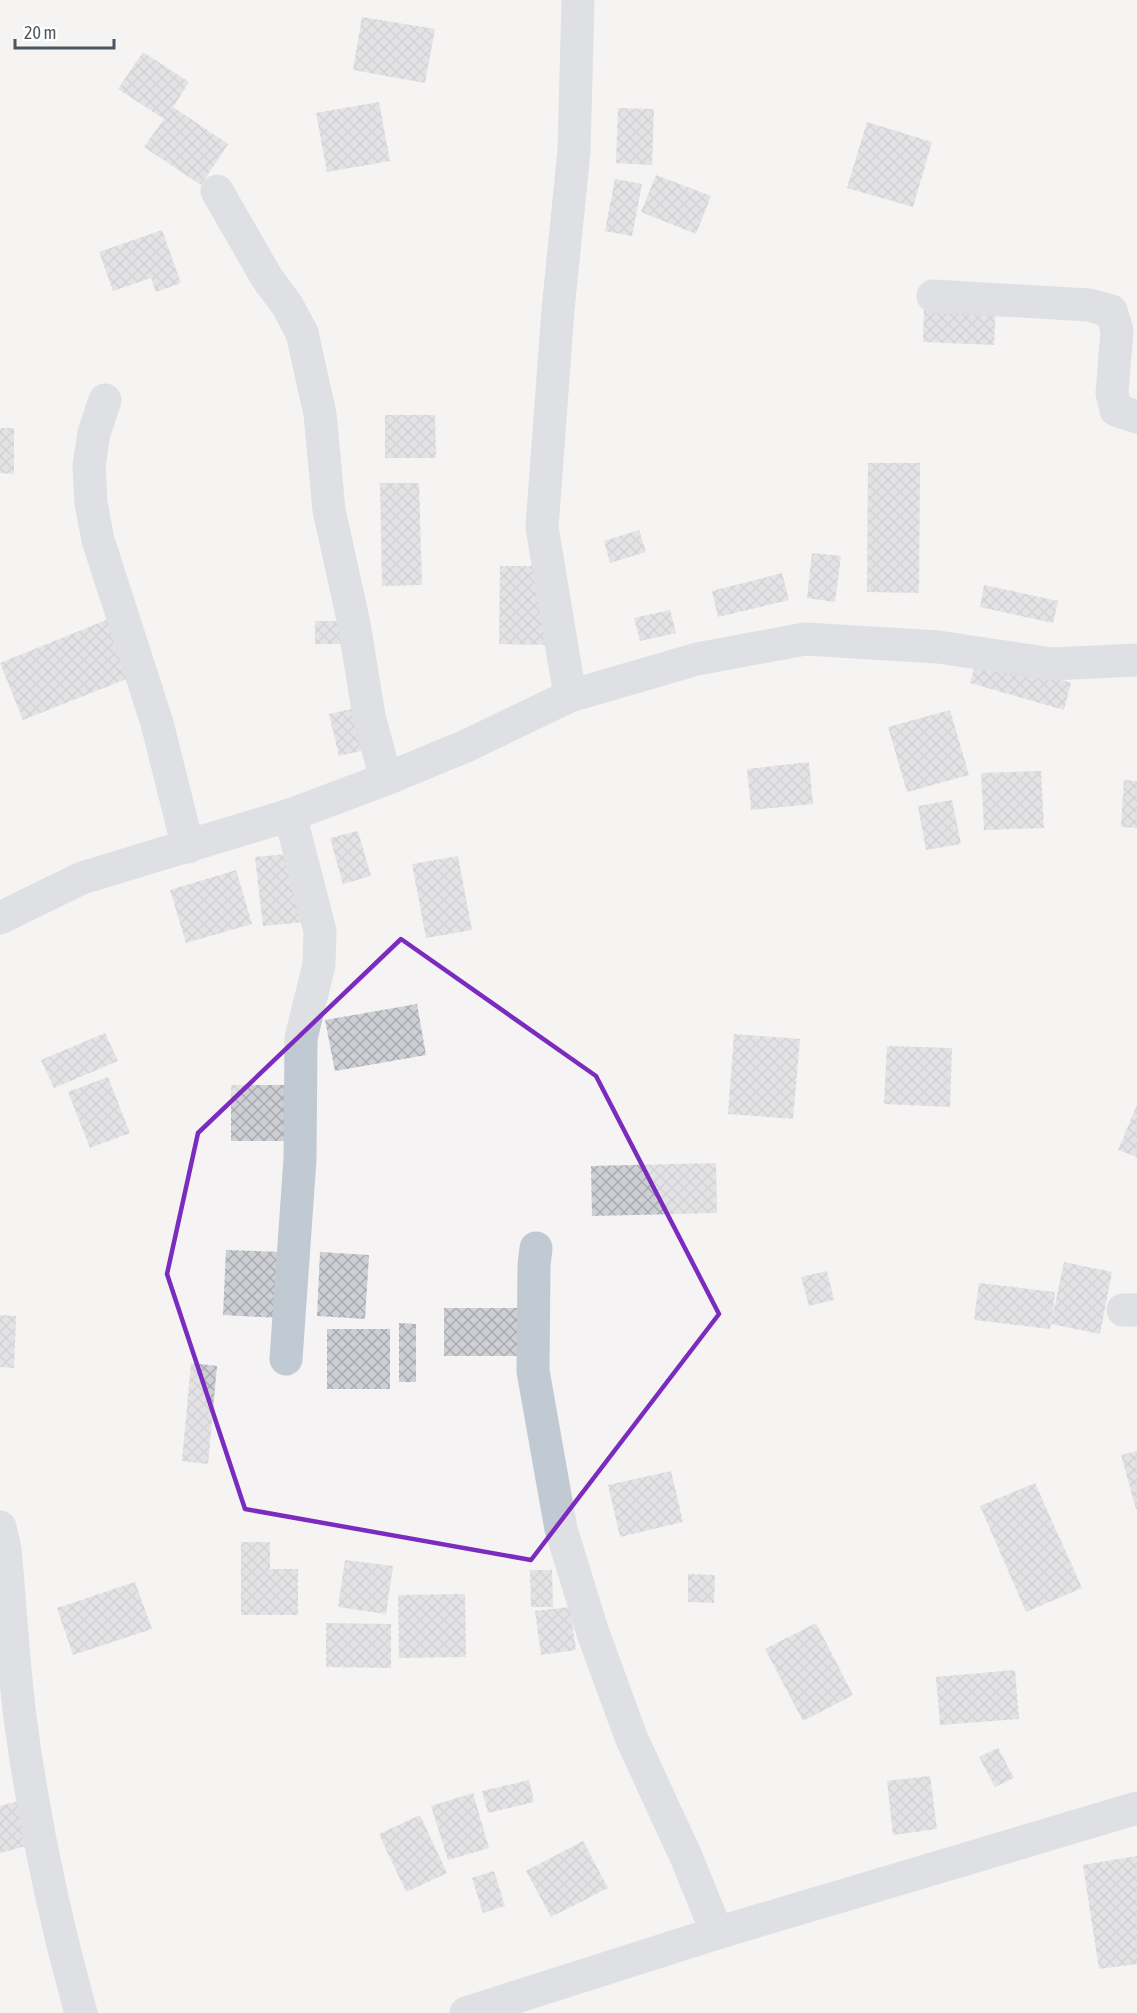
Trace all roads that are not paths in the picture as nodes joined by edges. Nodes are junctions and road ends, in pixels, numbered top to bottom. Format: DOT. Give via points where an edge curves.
graph roads {
  1 [pos="578,0"];
  2 [pos="217,191"];
  3 [pos="933,296"];
  4 [pos="105,400"];
  5 [pos="1137,417"];
  6 [pos="1137,660"];
  7 [pos="570,696"];
  8 [pos="386,779"];
  9 [pos="290,815"];
  10 [pos="188,847"];
  11 [pos="0,918"];
  12 [pos="536,1248"];
  13 [pos="286,1359"];
  14 [pos="0,1527"];
  15 [pos="1137,1808"];
  16 [pos="717,1933"];
  17 [pos="81,2013"];
  18 [pos="466,2013"];
  1 -- 7 [label="street" via="574,151 542,527"];
  2 -- 8 [label="street" via="302,333 320,414 329,510 369,716"];
  3 -- 5 [label="street" via="1089,305 1112,312 1117,330 1112,393 1116,410"];
  4 -- 10 [label="street" via="89,466 98,540 157,723"];
  6 -- 7 [label="street" via="1052,664 938,647 805,639 698,659"];
  7 -- 8 [label="street"];
  8 -- 9 [label="street"];
  9 -- 10 [label="street"];
  9 -- 13 [label="street" via="320,931 319,965 301,1038 300,1159"];
  10 -- 11 [label="street" via="82,878"];
  12 -- 16 [label="street" via="533,1371 561,1529 631,1737"];
  14 -- 17 [label="street" via="19,1708 36,1820 60,1937"];
  15 -- 16 [label="street"];
  16 -- 18 [label="street"];
}
